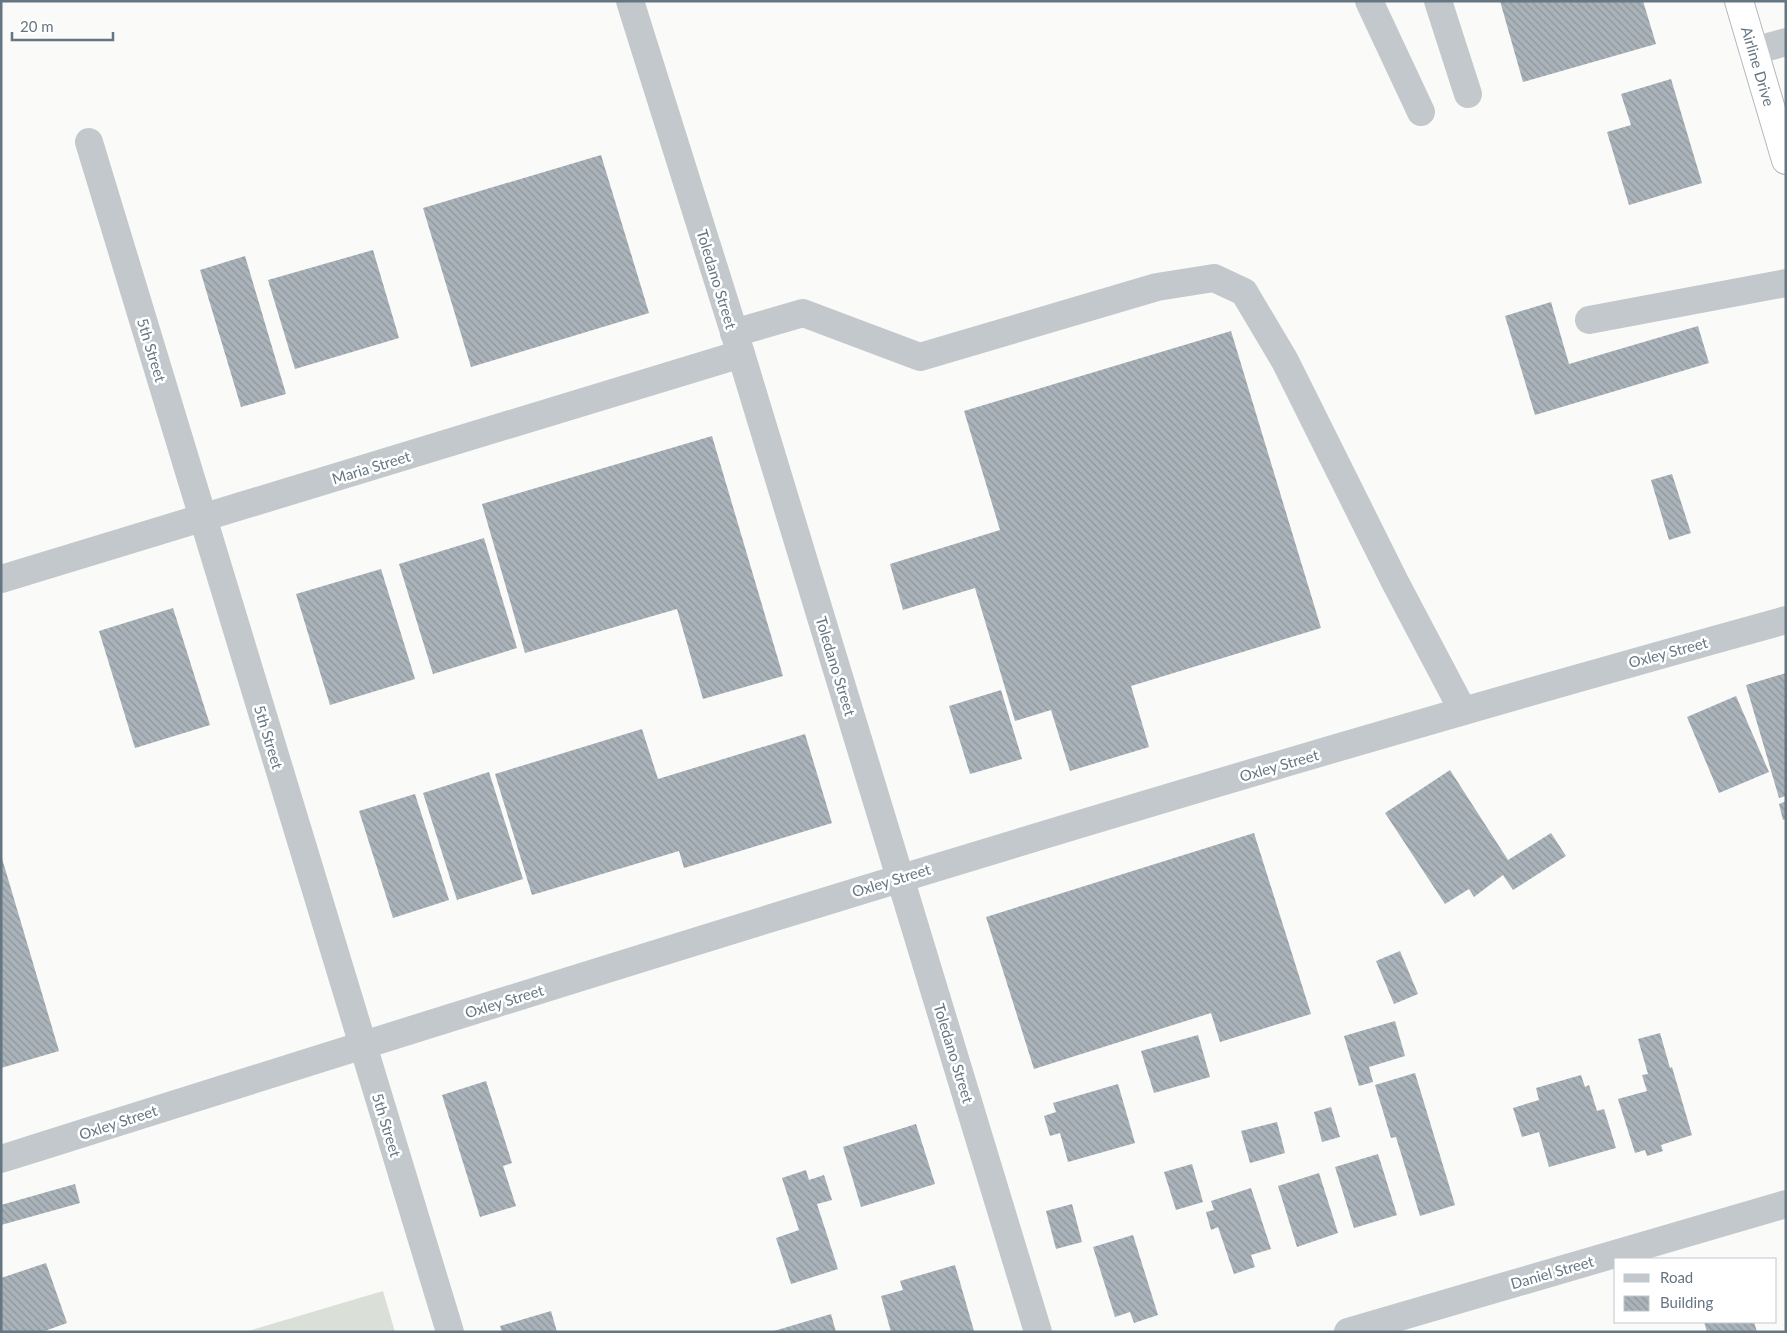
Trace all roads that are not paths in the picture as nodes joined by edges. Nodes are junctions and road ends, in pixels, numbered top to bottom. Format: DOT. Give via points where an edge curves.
graph roads {
  1 [pos="630,1"];
  2 [pos="1369,1"];
  3 [pos="1438,1"];
  4 [pos="1739,1"];
  5 [pos="1786,42"];
  6 [pos="1754,51"];
  7 [pos="1468,94"];
  8 [pos="1421,112"];
  9 [pos="89,142"];
  10 [pos="1786,160"];
  11 [pos="1786,284"];
  12 [pos="1589,320"];
  13 [pos="738,344"];
  14 [pos="203,518"];
  15 [pos="1,580"];
  16 [pos="1786,620"];
  17 [pos="1464,710"];
  18 [pos="900,877"];
  19 [pos="363,1045"];
  20 [pos="1,1159"];
  21 [pos="1786,1204"];
  22 [pos="450,1332"];
  23 [pos="1038,1332"];
  24 [pos="1348,1332"];
  1 -- 13 [label="street, Toledano Street"];
  2 -- 8 [label="street"];
  3 -- 7 [label="street"];
  4 -- 6 [label="highway, Airline Drive"];
  5 -- 6 [label="street"];
  6 -- 10 [label="highway, Airline Drive"];
  9 -- 14 [label="street, 5th Street"];
  11 -- 12 [label="street"];
  13 -- 14 [label="street, Maria Street"];
  13 -- 17 [label="street, Maria Street" via="803,313 920,357 1157,287 1214,278 1244,292 1285,360 1395,582"];
  13 -- 18 [label="street, Toledano Street"];
  14 -- 15 [label="street, Maria Street"];
  14 -- 19 [label="street, 5th Street"];
  16 -- 17 [label="street, Oxley Street"];
  17 -- 18 [label="street, Oxley Street"];
  18 -- 19 [label="street, Oxley Street"];
  18 -- 23 [label="street, Toledano Street"];
  19 -- 20 [label="street, Oxley Street"];
  19 -- 22 [label="street, 5th Street"];
  21 -- 24 [label="street, Daniel Street"];
}
